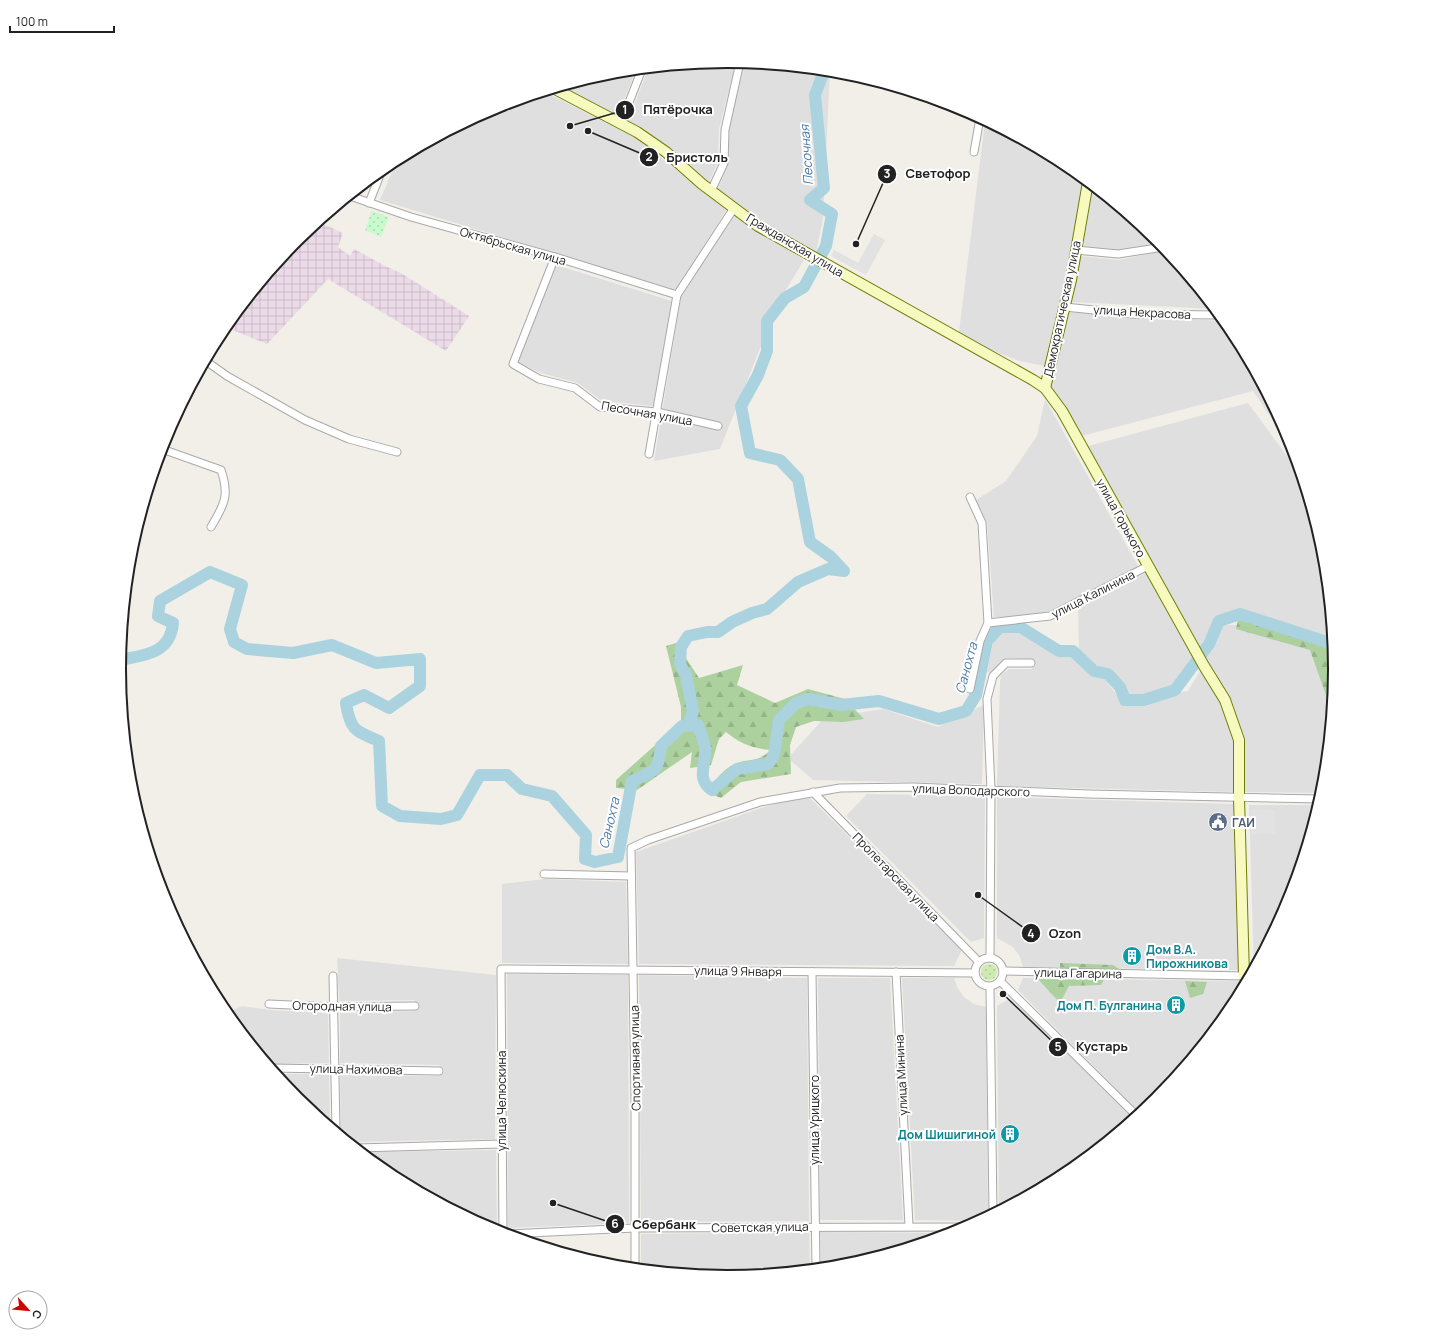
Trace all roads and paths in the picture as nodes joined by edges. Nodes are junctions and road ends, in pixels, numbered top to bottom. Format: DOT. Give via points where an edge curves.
graph roads {
  1 [pos="739,68"];
  2 [pos="640,75"];
  3 [pos="560,92"];
  4 [pos="621,123"];
  5 [pos="979,124"];
  6 [pos="974,152"];
  7 [pos="378,181"];
  8 [pos="1087,188"];
  9 [pos="711,190"];
  10 [pos="355,198"];
  11 [pos="369,204"];
  12 [pos="734,208"];
  13 [pos="1157,249"];
  14 [pos="1076,250"];
  15 [pos="555,258"];
  16 [pos="677,295"];
  17 [pos="1065,307"];
  18 [pos="1213,316"];
  19 [pos="210,364"];
  20 [pos="1045,388"];
  21 [pos="657,412"];
  22 [pos="718,426"];
  23 [pos="167,451"];
  24 [pos="397,452"];
  25 [pos="649,454"];
  26 [pos="970,497"];
  27 [pos="211,527"];
  28 [pos="1148,566"];
  29 [pos="988,623"];
  30 [pos="1031,664"];
  31 [pos="970,690"];
  32 [pos="991,790"];
  33 [pos="813,792"];
  34 [pos="1239,798"];
  35 [pos="1314,799"];
  36 [pos="631,848"];
  37 [pos="544,874"];
  38 [pos="631,876"];
  39 [pos="990,958"];
  40 [pos="979,962"];
  41 [pos="501,969"];
  42 [pos="633,969"];
  43 [pos="1003,971"];
  44 [pos="812,972"];
  45 [pos="896,972"];
  46 [pos="975,973"];
  47 [pos="1246,973"];
  48 [pos="333,976"];
  49 [pos="1242,979"];
  50 [pos="1000,982"];
  51 [pos="990,987"];
  52 [pos="269,1004"];
  53 [pos="415,1006"];
  54 [pos="334,1007"];
  55 [pos="279,1068"];
  56 [pos="335,1069"];
  57 [pos="439,1071"];
  58 [pos="1133,1112"];
  59 [pos="336,1125"];
  60 [pos="501,1144"];
  61 [pos="364,1148"];
  62 [pos="993,1208"];
  63 [pos="503,1226"];
  64 [pos="814,1226"];
  65 [pos="909,1226"];
  66 [pos="950,1227"];
  67 [pos="635,1228"];
  68 [pos="522,1233"];
  69 [pos="635,1262"];
  70 [pos="816,1263"];
  1 -- 9 [label="street" via="725,130 724,163"];
  2 -- 4 [label="street"];
  3 -- 4 [label="street, Гражданская улица"];
  4 -- 9 [label="street, Гражданская улица" via="666,152"];
  5 -- 6 [label="street"];
  7 -- 11 [label="street"];
  8 -- 14 [label="street, Демократическая улица"];
  9 -- 12 [label="street, Гражданская улица"];
  10 -- 11 [label="street, Октябрьская улица"];
  11 -- 15 [label="street, Октябрьская улица"];
  12 -- 16 [label="street"];
  12 -- 20 [label="street, Гражданская улица" via="758,226 813,258"];
  13 -- 14 [label="street" via="1118,254"];
  14 -- 17 [label="street, Демократическая улица"];
  15 -- 16 [label="street, Октябрьская улица"];
  15 -- 21 [label="street, Песочная улица" via="513,364 539,379 575,388 600,407"];
  16 -- 21 [label="street"];
  17 -- 18 [label="street, улица Некрасова" via="1132,314"];
  17 -- 20 [label="street, Демократическая улица"];
  19 -- 24 [label="street" via="305,420 349,439"];
  20 -- 28 [label="street, улица Горького" via="1062,411"];
  21 -- 22 [label="street, Песочная улица"];
  21 -- 25 [label="street"];
  23 -- 27 [label="street" via="221,470 225,482 225,504"];
  26 -- 29 [label="street" via="982,523"];
  28 -- 29 [label="street, улица Калинина" via="1050,616"];
  28 -- 34 [label="street, улица Горького" via="1225,700 1239,740"];
  29 -- 31 [label="street" via="980,641"];
  30 -- 32 [label="street" via="1006,663 993,676 987,699"];
  32 -- 33 [label="street, улица Володарского" via="913,787 840,788"];
  32 -- 34 [label="street, улица Володарского"];
  32 -- 39 [label="street"];
  33 -- 36 [label="street, улица Володарского" via="760,802"];
  33 -- 40 [label="street, Пролетарская улица"];
  34 -- 35 [label="street, улица Володарского"];
  34 -- 47 [label="street, улица Горького"];
  36 -- 38 [label="street, Спортивная улица"];
  37 -- 38 [label="street"];
  38 -- 42 [label="street, Спортивная улица"];
  39 -- 40 [label="street"];
  39 -- 43 [label="street" via="1000,964"];
  40 -- 46 [label="street"];
  41 -- 42 [label="street, улица 9 Января"];
  41 -- 60 [label="street, улица Челюскина"];
  42 -- 44 [label="street, улица 9 Января"];
  42 -- 67 [label="street, Спортивная улица"];
  43 -- 49 [label="street, улица Гагарина"];
  43 -- 50 [label="street"];
  44 -- 45 [label="street, улица 9 Января"];
  44 -- 64 [label="street, улица Урицкого"];
  45 -- 46 [label="street, улица 9 Января"];
  45 -- 65 [label="street, улица Минина"];
  46 -- 51 [label="street" via="981,985"];
  48 -- 54 [label="street"];
  50 -- 51 [label="street"];
  50 -- 58 [label="street"];
  51 -- 62 [label="street"];
  52 -- 54 [label="street, Огородная улица"];
  53 -- 54 [label="street, Огородная улица"];
  54 -- 56 [label="street"];
  55 -- 56 [label="street, улица Нахимова"];
  56 -- 57 [label="street, улица Нахимова"];
  56 -- 59 [label="street"];
  60 -- 61 [label="street"];
  60 -- 63 [label="street, улица Челюскина"];
  64 -- 65 [label="street, Советская улица"];
  64 -- 67 [label="street, Советская улица"];
  64 -- 70 [label="street, улица Урицкого"];
  65 -- 66 [label="street, Советская улица"];
  67 -- 68 [label="street, Советская улица"];
  67 -- 69 [label="street, Спортивная улица"];
}
